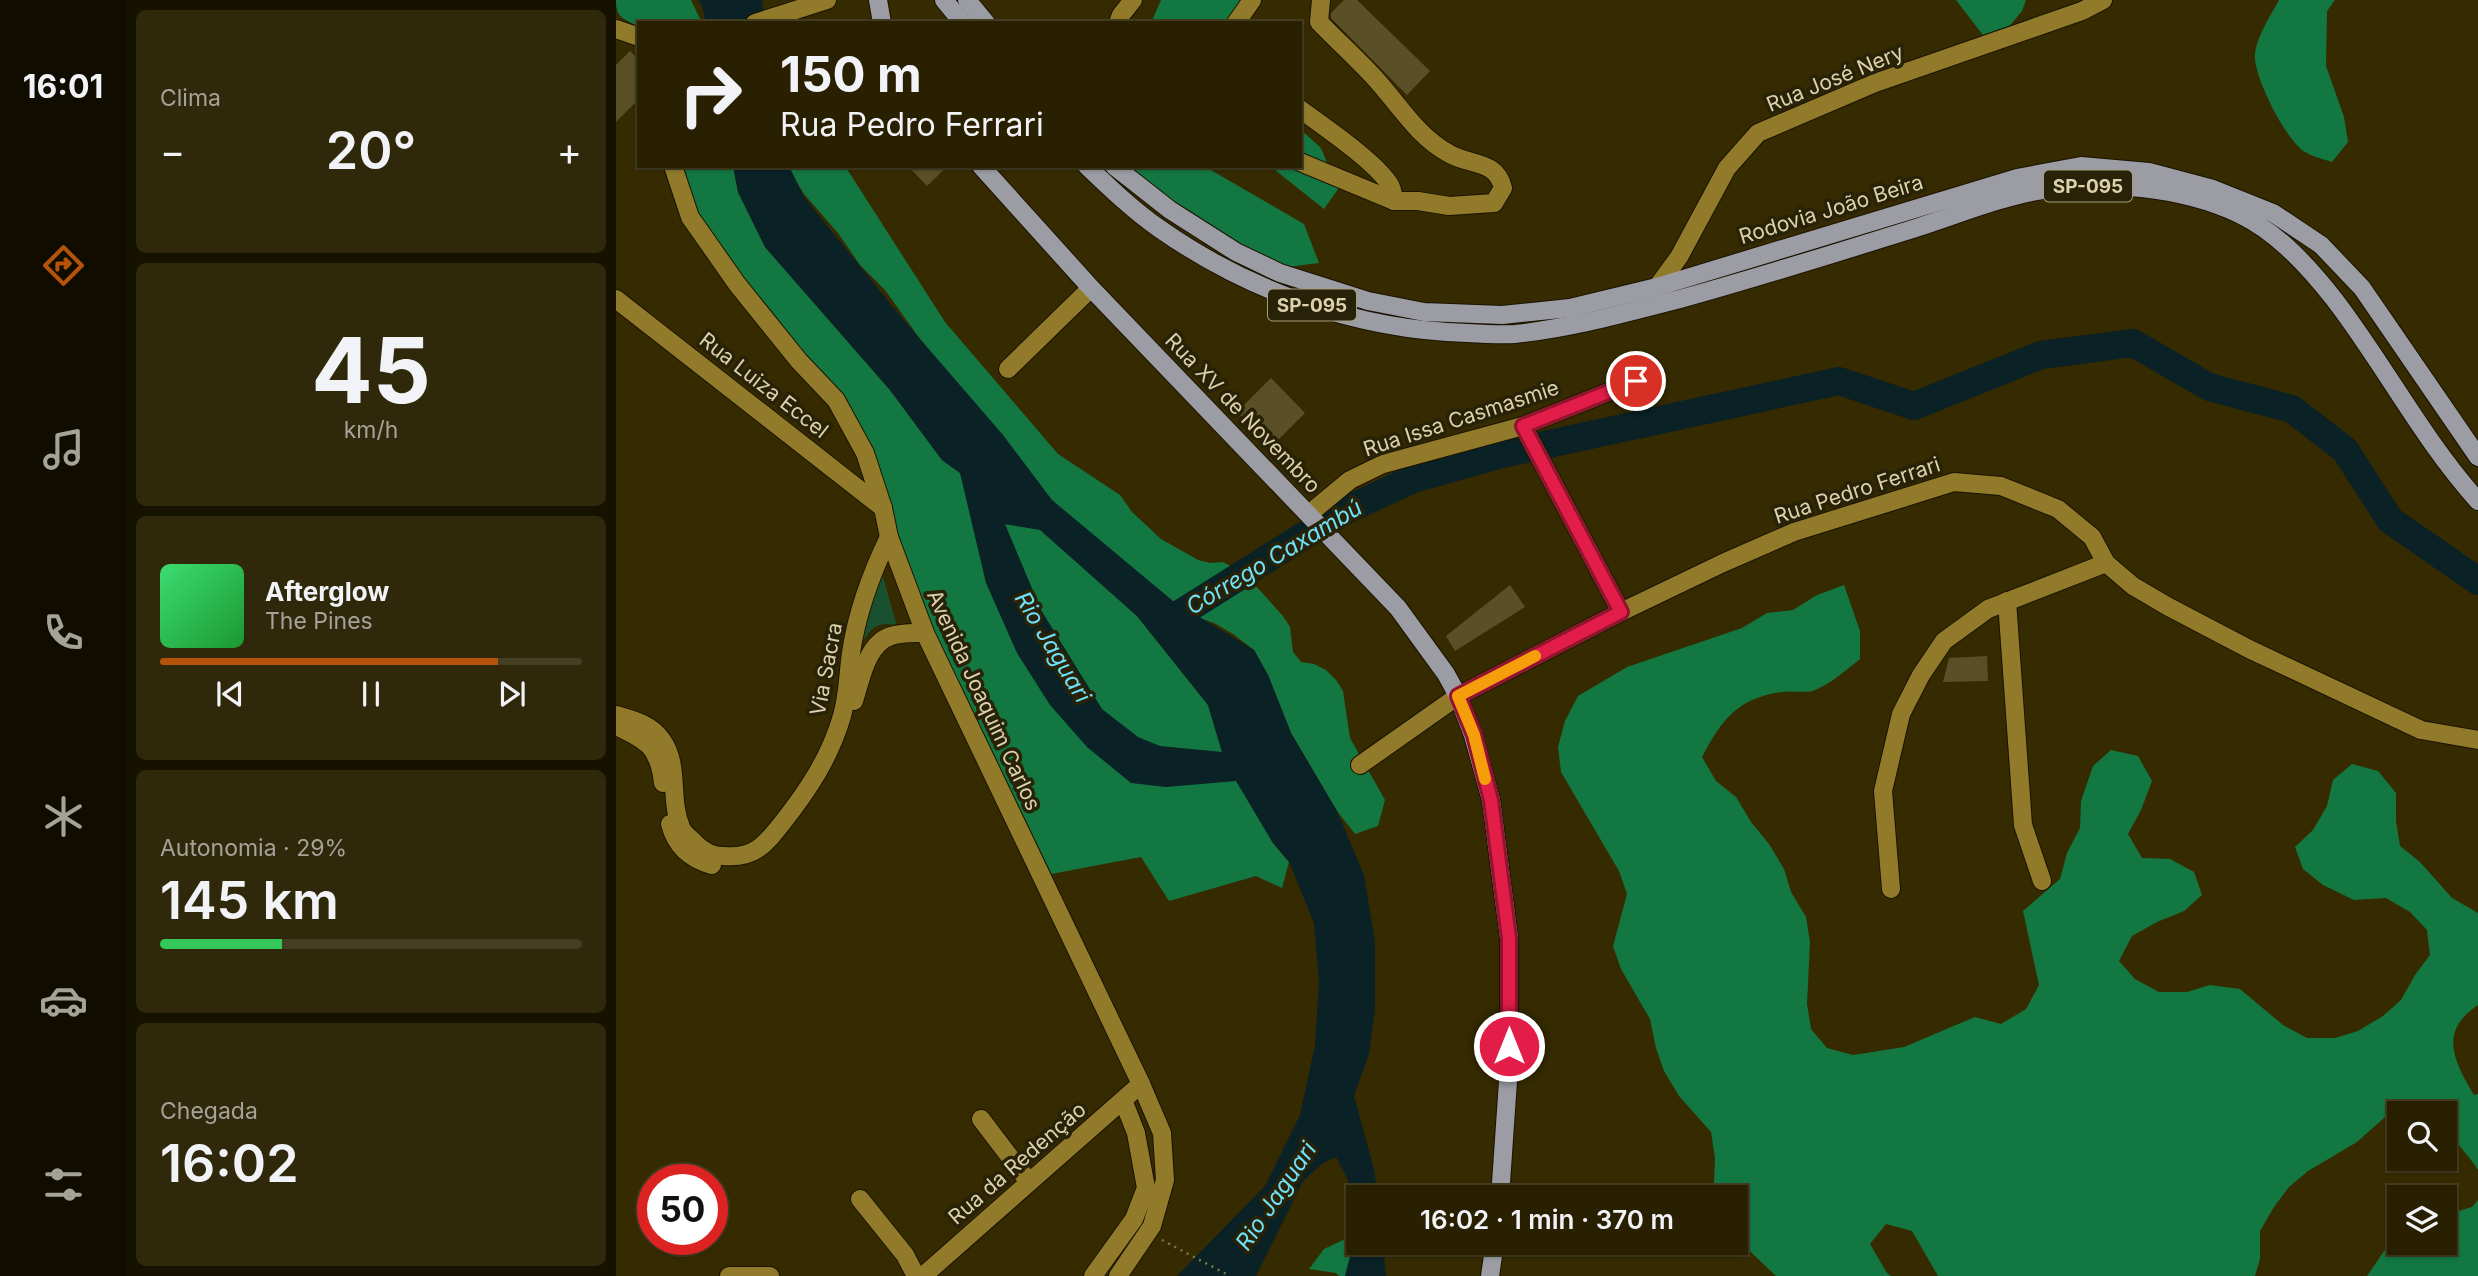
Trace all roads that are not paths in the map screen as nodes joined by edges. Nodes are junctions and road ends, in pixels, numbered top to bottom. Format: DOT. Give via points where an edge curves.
graph roads {
  1 [pos="827,0"];
  2 [pos="878,0"];
  3 [pos="944,0"];
  4 [pos="967,0"];
  5 [pos="1133,0"];
  6 [pos="1252,0"];
  7 [pos="1321,0"];
  8 [pos="2103,0"];
  9 [pos="761,21"];
  10 [pos="882,21"];
  11 [pos="961,21"];
  12 [pos="984,21"];
  13 [pos="1119,21"];
  14 [pos="1237,21"];
  15 [pos="616,29"];
  16 [pos="637,36"];
  17 [pos="1302,110"];
  18 [pos="1302,163"];
  19 [pos="674,168"];
  20 [pos="983,168"];
  21 [pos="1089,168"];
  22 [pos="1116,168"];
  23 [pos="1394,201"];
  24 [pos="1657,287"];
  25 [pos="1091,288"];
  26 [pos="616,299"];
  27 [pos="1007,369"];
  28 [pos="1636,381"];
  29 [pos="1525,431"];
  30 [pos="2478,457"];
  31 [pos="2478,501"];
  32 [pos="883,508"];
  33 [pos="1310,516"];
  34 [pos="889,537"];
  35 [pos="2106,563"];
  36 [pos="2007,601"];
  37 [pos="1621,612"];
  38 [pos="925,633"];
  39 [pos="1458,696"];
  40 [pos="847,711"];
  41 [pos="616,715"];
  42 [pos="616,726"];
  43 [pos="2478,740"];
  44 [pos="658,745"];
  45 [pos="1360,765"];
  46 [pos="2042,881"];
  47 [pos="1891,889"];
  48 [pos="1141,1084"];
  49 [pos="1123,1100"];
  50 [pos="981,1119"];
  51 [pos="1029,1182"];
  52 [pos="1501,1185"];
  53 [pos="860,1199"];
  54 [pos="1493,1255"];
  55 [pos="729,1276"];
  56 [pos="770,1276"];
  57 [pos="916,1276"];
  58 [pos="923,1276"];
  59 [pos="1093,1276"];
  60 [pos="1118,1276"];
  61 [pos="1490,1276"];
  1 -- 9 [label="street"];
  2 -- 10 [label="main road"];
  3 -- 11 [label="main road"];
  4 -- 12 [label="main road"];
  5 -- 13 [label="street"];
  6 -- 14 [label="street"];
  7 -- 23 [label="street" via="1319,22 1379,82 1412,124 1448,153 1493,169 1503,188 1494,202 1449,206"];
  8 -- 24 [label="street, Rua José Nery" via="1875,83 1758,133 1727,168 1679,257"];
  15 -- 16 [label="street"];
  17 -- 23 [label="street" via="1384,177"];
  18 -- 23 [label="street"];
  19 -- 32 [label="street, Avenida Joaquim Carlos" via="690,217 713,250 783,342 836,400 865,453"];
  20 -- 25 [label="main road, Rua XV de Novembro"];
  21 -- 31 [label="main road, Rodovia João Beira / SP-095" via="1158,228 1226,270 1314,306 1368,322 1430,332 1510,334 1576,326 1778,272 2040,190 2099,185 2150,189 2205,202 2240,214 2311,270"];
  22 -- 24 [label="main road, Rodovia João Beira / SP-095" via="1170,211 1236,252 1280,273 1368,302 1424,312 1502,315 1570,308"];
  24 -- 30 [label="main road, Rodovia João Beira / SP-095" via="2017,178 2081,166 2149,172 2213,189 2273,213 2321,245 2362,288"];
  25 -- 27 [label="street"];
  25 -- 33 [label="main road, Rua XV de Novembro"];
  26 -- 32 [label="street, Rua Luiza Eccel"];
  28 -- 29 [label="street, Rua Issa Casmasmie"];
  29 -- 33 [label="street, Rua Issa Casmasmie" via="1383,464 1350,480"];
  29 -- 37 [label="street"];
  32 -- 34 [label="street, Avenida Joaquim Carlos"];
  33 -- 39 [label="main road, Rua XV de Novembro" via="1398,608"];
  34 -- 38 [label="street, Avenida Joaquim Carlos"];
  34 -- 40 [label="street, Via Sacra" via="864,597 851,652"];
  35 -- 36 [label="street"];
  35 -- 37 [label="street, Rua Pedro Ferrari" via="2092,537 2058,509 2001,485 1954,482 1794,532"];
  35 -- 43 [label="street, Rua Pedro Ferrari" via="2133,586 2249,649 2421,730"];
  36 -- 46 [label="street" via="2024,825"];
  36 -- 47 [label="street" via="1944,641 1901,713 1883,791"];
  37 -- 39 [label="street, Rua Pedro Ferrari"];
  38 -- 40 [label="street, Via Sacra" via="890,636 878,643"];
  38 -- 48 [label="street, Avenida Joaquim Carlos"];
  39 -- 45 [label="street, Rua Pedro Ferrari"];
  39 -- 52 [label="main road, Rua XV de Novembro" via="1491,800 1509,938 1509,1067"];
  40 -- 44 [label="street, Via Sacra" via="823,779 805,809 769,856 739,868 698,861 673,838"];
  41 -- 44 [label="street" via="656,733"];
  42 -- 44 [label="street"];
  48 -- 49 [label="street, Rua da Redenção"];
  48 -- 60 [label="street, Avenida Joaquim Carlos" via="1162,1133 1166,1181 1152,1226"];
  49 -- 51 [label="street, Rua da Redenção"];
  49 -- 59 [label="street" via="1136,1133 1146,1188 1134,1219"];
  50 -- 51 [label="street"];
  51 -- 58 [label="street, Rua da Redenção"];
  53 -- 57 [label="street"];
  54 -- 61 [label="main road"];
  55 -- 56 [label="street"];
}
